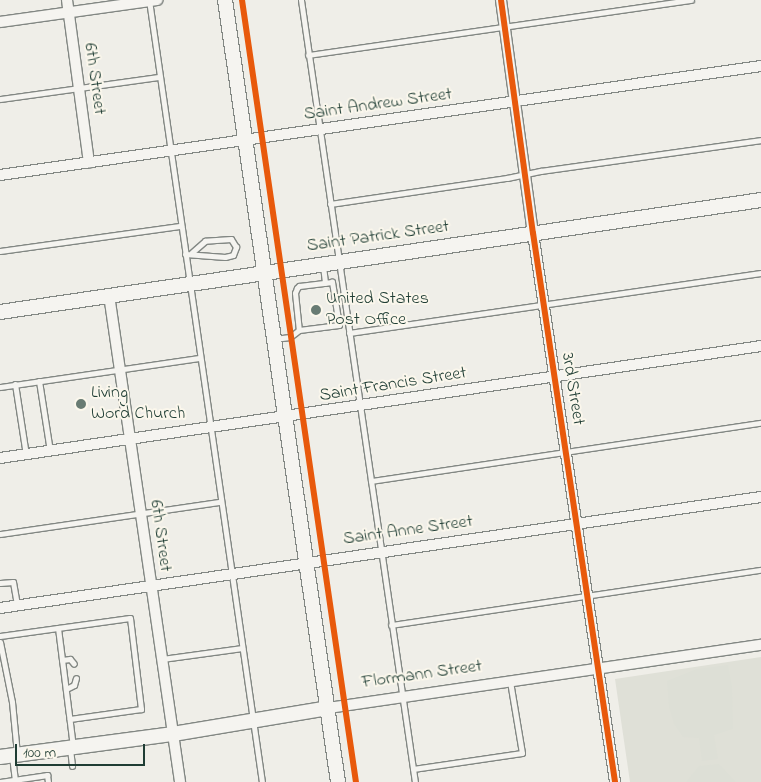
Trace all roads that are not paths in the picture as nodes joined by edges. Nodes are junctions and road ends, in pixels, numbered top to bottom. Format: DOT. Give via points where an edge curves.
graph roads {
  1 [pos="67,0"];
  2 [pos="151,0"];
  3 [pos="225,0"];
  4 [pos="301,0"];
  5 [pos="501,0"];
  6 [pos="691,0"];
  7 [pos="68,12"];
  8 [pos="0,22"];
  9 [pos="505,26"];
  10 [pos="308,55"];
  11 [pos="761,66"];
  12 [pos="159,76"];
  13 [pos="79,88"];
  14 [pos="0,99"];
  15 [pos="516,101"];
  16 [pos="319,130"];
  17 [pos="761,140"];
  18 [pos="244,141"];
  19 [pos="170,151"];
  20 [pos="89,162"];
  21 [pos="0,175"];
  22 [pos="526,175"];
  23 [pos="761,200"];
  24 [pos="330,204"];
  25 [pos="180,226"];
  26 [pos="533,233"];
  27 [pos="0,251"];
  28 [pos="188,253"];
  29 [pos="338,262"];
  30 [pos="323,264"];
  31 [pos="264,273"];
  32 [pos="761,273"];
  33 [pos="325,283"];
  34 [pos="189,284"];
  35 [pos="109,295"];
  36 [pos="544,306"];
  37 [pos="0,312"];
  38 [pos="299,330"];
  39 [pos="349,333"];
  40 [pos="274,339"];
  41 [pos="761,346"];
  42 [pos="200,358"];
  43 [pos="120,369"];
  44 [pos="555,377"];
  45 [pos="39,381"];
  46 [pos="15,384"];
  47 [pos="0,387"];
  48 [pos="360,406"];
  49 [pos="285,418"];
  50 [pos="761,423"];
  51 [pos="210,428"];
  52 [pos="130,440"];
  53 [pos="50,451"];
  54 [pos="566,451"];
  55 [pos="0,455"];
  56 [pos="26,455"];
  57 [pos="371,481"];
  58 [pos="761,497"];
  59 [pos="220,502"];
  60 [pos="141,514"];
  61 [pos="577,522"];
  62 [pos="0,534"];
  63 [pos="380,552"];
  64 [pos="306,562"];
  65 [pos="761,570"];
  66 [pos="230,574"];
  67 [pos="0,583"];
  68 [pos="151,586"];
  69 [pos="588,596"];
  70 [pos="17,605"];
  71 [pos="0,608"];
  72 [pos="391,625"];
  73 [pos="58,628"];
  74 [pos="0,636"];
  75 [pos="0,642"];
  76 [pos="761,645"];
  77 [pos="242,648"];
  78 [pos="162,659"];
  79 [pos="62,660"];
  80 [pos="74,664"];
  81 [pos="598,669"];
  82 [pos="76,678"];
  83 [pos="510,681"];
  84 [pos="66,689"];
  85 [pos="402,697"];
  86 [pos="328,708"];
  87 [pos="70,719"];
  88 [pos="253,721"];
  89 [pos="173,734"];
  90 [pos="71,748"];
  91 [pos="10,756"];
  92 [pos="72,766"];
  93 [pos="413,769"];
  94 [pos="15,779"];
  95 [pos="0,782"];
  96 [pos="48,782"];
  97 [pos="180,782"];
  98 [pos="262,782"];
  99 [pos="338,782"];
  100 [pos="415,782"];
  101 [pos="615,782"];
  1 -- 7 [label="street, 6th Street"];
  2 -- 7 [label="street"];
  2 -- 12 [label="lane"];
  3 -- 18 [label="main road"];
  4 -- 10 [label="lane"];
  5 -- 9 [label="street, 3rd Street"];
  6 -- 9 [label="lane"];
  7 -- 8 [label="street"];
  7 -- 13 [label="street, 6th Street"];
  9 -- 10 [label="lane"];
  9 -- 15 [label="street, 3rd Street"];
  10 -- 16 [label="lane"];
  11 -- 15 [label="street, Saint Andrew Street"];
  12 -- 13 [label="lane"];
  12 -- 19 [label="lane"];
  13 -- 14 [label="lane"];
  13 -- 20 [label="street, 6th Street"];
  15 -- 16 [label="street, Saint Andrew Street"];
  15 -- 22 [label="street, 3rd Street"];
  16 -- 18 [label="street, Saint Andrew Street"];
  16 -- 24 [label="lane"];
  17 -- 22 [label="lane"];
  18 -- 19 [label="street, Saint Andrew Street"];
  18 -- 31 [label="main road"];
  19 -- 20 [label="street, Saint Andrew Street"];
  19 -- 25 [label="lane"];
  20 -- 21 [label="street, Saint Andrew Street"];
  22 -- 24 [label="lane"];
  22 -- 26 [label="street, 3rd Street"];
  23 -- 26 [label="main road, Saint Patrick Street"];
  24 -- 29 [label="lane"];
  25 -- 27 [label="lane"];
  25 -- 28 [label="lane"];
  26 -- 29 [label="main road, Saint Patrick Street"];
  26 -- 36 [label="street, 3rd Street"];
  28 -- 28 [label="lane" via="229,257 236,247 231,238 205,241"];
  28 -- 34 [label="lane"];
  29 -- 30 [label="main road, Saint Patrick Street"];
  29 -- 39 [label="lane"];
  30 -- 31 [label="main road, Saint Patrick Street"];
  30 -- 33 [label="lane"];
  31 -- 34 [label="main road, Saint Patrick Street"];
  31 -- 40 [label="main road"];
  32 -- 36 [label="lane"];
  33 -- 38 [label="lane" via="297,288"];
  33 -- 38 [label="lane" via="332,282 339,325"];
  34 -- 35 [label="main road, Saint Patrick Street"];
  34 -- 42 [label="lane"];
  35 -- 37 [label="main road, Saint Patrick Street"];
  35 -- 43 [label="street, 6th Street"];
  36 -- 39 [label="lane"];
  36 -- 44 [label="street, 3rd Street"];
  38 -- 40 [label="lane" via="290,337"];
  39 -- 48 [label="lane"];
  40 -- 49 [label="main road"];
  41 -- 44 [label="street, Saint Francis Street"];
  42 -- 43 [label="lane"];
  42 -- 51 [label="lane"];
  43 -- 45 [label="lane"];
  43 -- 52 [label="street, 6th Street"];
  44 -- 48 [label="street, Saint Francis Street"];
  44 -- 54 [label="street, 3rd Street"];
  45 -- 46 [label="lane"];
  45 -- 53 [label="lane"];
  46 -- 47 [label="lane"];
  46 -- 56 [label="lane"];
  48 -- 49 [label="street, Saint Francis Street"];
  48 -- 57 [label="lane"];
  49 -- 51 [label="street, Saint Francis Street"];
  49 -- 64 [label="main road"];
  50 -- 54 [label="lane"];
  51 -- 52 [label="street, Saint Francis Street"];
  51 -- 59 [label="lane"];
  52 -- 53 [label="street, Saint Francis Street"];
  52 -- 60 [label="street, 6th Street"];
  53 -- 56 [label="street, Saint Francis Street"];
  54 -- 57 [label="lane"];
  54 -- 61 [label="street, 3rd Street"];
  55 -- 56 [label="street, Saint Francis Street"];
  57 -- 63 [label="lane"];
  58 -- 61 [label="street, Saint Anne Street"];
  59 -- 60 [label="lane"];
  59 -- 66 [label="lane"];
  60 -- 62 [label="lane"];
  60 -- 68 [label="street, 6th Street"];
  61 -- 63 [label="street, Saint Anne Street"];
  61 -- 69 [label="street, 3rd Street"];
  63 -- 64 [label="street, Saint Anne Street"];
  63 -- 72 [label="lane"];
  64 -- 66 [label="street, Saint Anne Street"];
  64 -- 86 [label="main road"];
  65 -- 69 [label="lane"];
  66 -- 68 [label="street, Saint Anne Street"];
  66 -- 77 [label="lane"];
  67 -- 70 [label="lane" via="13,582"];
  68 -- 70 [label="street, Saint Anne Street"];
  68 -- 78 [label="street, 6th Street"];
  69 -- 72 [label="lane"];
  69 -- 81 [label="street, 3rd Street"];
  70 -- 71 [label="street, Saint Anne Street"];
  72 -- 85 [label="lane"];
  73 -- 74 [label="lane"];
  73 -- 79 [label="lane"];
  73 -- 87 [label="lane" via="130,618 141,709"];
  75 -- 91 [label="lane" via="12,702"];
  76 -- 81 [label="street, Flormann Street"];
  77 -- 78 [label="lane"];
  77 -- 88 [label="lane"];
  78 -- 89 [label="street, 6th Street"];
  79 -- 80 [label="lane" via="70,659"];
  79 -- 84 [label="lane"];
  81 -- 83 [label="street, Flormann Street"];
  81 -- 101 [label="street, 3rd Street"];
  82 -- 84 [label="lane" via="74,685"];
  83 -- 85 [label="street, Flormann Street"];
  83 -- 93 [label="lane" via="522,753"];
  84 -- 87 [label="lane"];
  85 -- 86 [label="street, Flormann Street"];
  85 -- 93 [label="lane"];
  86 -- 88 [label="main road, Flormann Street"];
  86 -- 99 [label="main road"];
  87 -- 90 [label="lane"];
  88 -- 89 [label="main road, Flormann Street"];
  88 -- 98 [label="lane"];
  89 -- 90 [label="main road, Flormann Street"];
  89 -- 97 [label="street, 6th Street"];
  90 -- 91 [label="main road, Flormann Street"];
  90 -- 92 [label="lane"];
  91 -- 94 [label="lane"];
  93 -- 100 [label="lane"];
  94 -- 95 [label="lane"];
  94 -- 96 [label="lane" via="47,775"];
}
